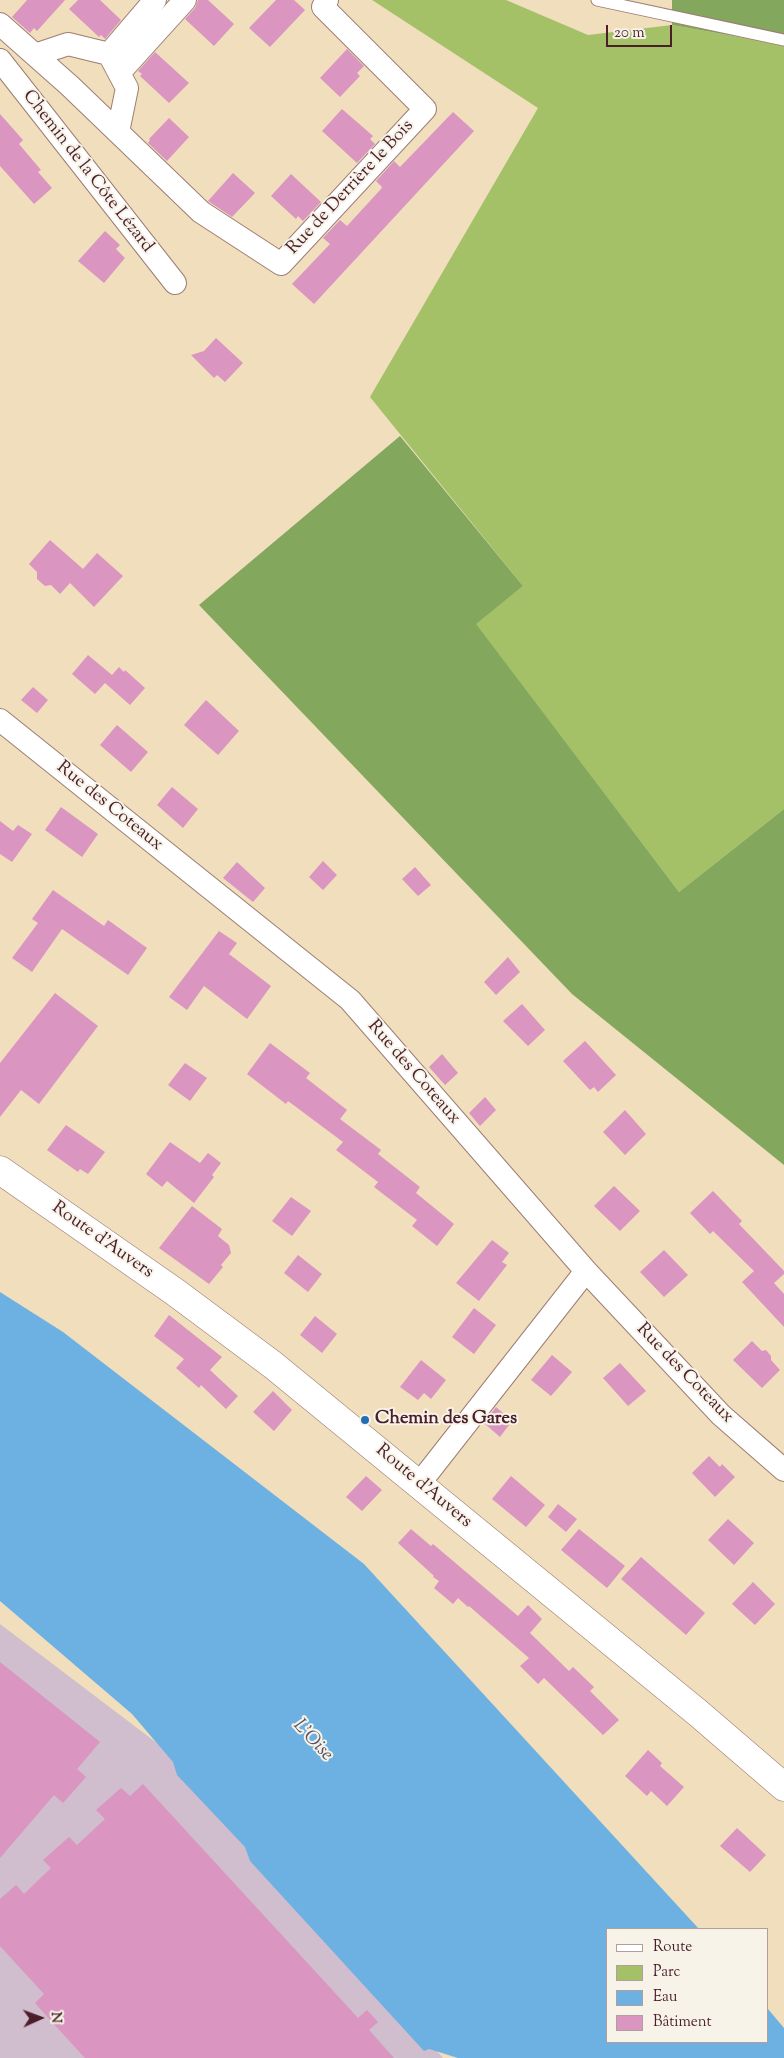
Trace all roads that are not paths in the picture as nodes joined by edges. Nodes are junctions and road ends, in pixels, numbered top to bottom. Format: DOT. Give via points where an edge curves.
graph roads {
  1 [pos="155,0"];
  2 [pos="186,0"];
  3 [pos="597,0"];
  4 [pos="321,2"];
  5 [pos="0,24"];
  6 [pos="784,40"];
  7 [pos="35,55"];
  8 [pos="0,60"];
  9 [pos="114,64"];
  10 [pos="118,132"];
  11 [pos="175,283"];
  12 [pos="0,720"];
  13 [pos="0,1170"];
  14 [pos="586,1271"];
  15 [pos="784,1470"];
  16 [pos="419,1484"];
  17 [pos="784,1787"];
  1 -- 9 [label="street"];
  2 -- 9 [label="street"];
  3 -- 6 [label="lane"];
  4 -- 10 [label="street, Rue de Derrière le Bois" via="425,109 281,264 201,212"];
  5 -- 7 [label="street, Rue de Derrière le Bois"];
  7 -- 9 [label="street" via="68,44"];
  7 -- 10 [label="street, Rue de Derrière le Bois"];
  8 -- 11 [label="street, Chemin de la Côte Lézard"];
  9 -- 10 [label="street" via="127,88"];
  12 -- 14 [label="street, Rue des Coteaux" via="350,1000"];
  13 -- 16 [label="main road, Route d'Auvers" via="273,1365"];
  14 -- 15 [label="street, Rue des Coteaux" via="722,1415"];
  14 -- 16 [label="street"];
  16 -- 17 [label="main road, Route d'Auvers"];
}
